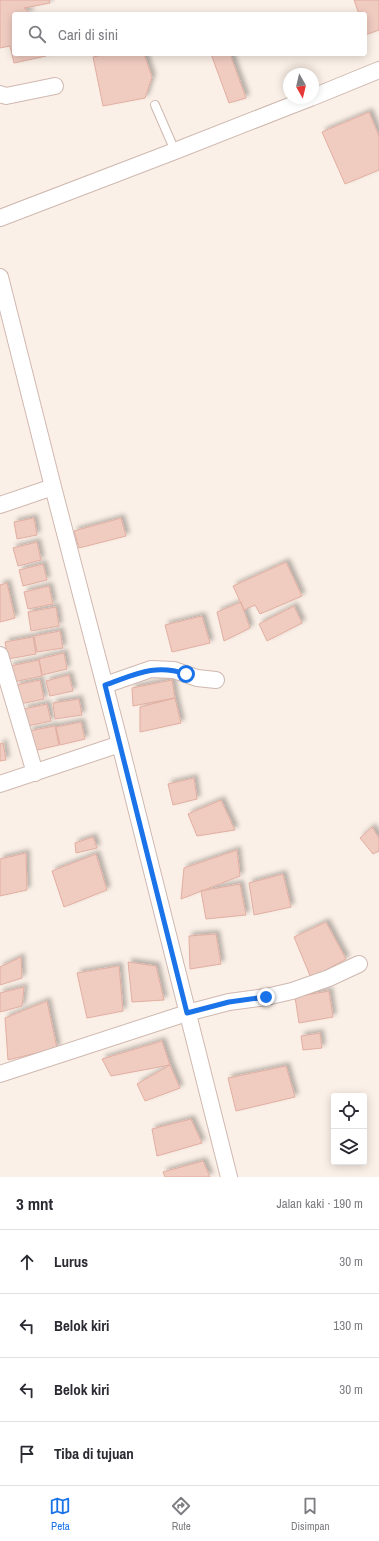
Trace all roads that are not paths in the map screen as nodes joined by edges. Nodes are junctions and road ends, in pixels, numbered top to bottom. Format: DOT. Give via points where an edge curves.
graph roads {
  1 [pos="379,70"];
  2 [pos="55,86"];
  3 [pos="0,94"];
  4 [pos="319,95"];
  5 [pos="295,104"];
  6 [pos="155,105"];
  7 [pos="175,151"];
  8 [pos="0,218"];
  9 [pos="0,277"];
  10 [pos="53,487"];
  11 [pos="0,505"];
  12 [pos="0,655"];
  13 [pos="216,680"];
  14 [pos="105,685"];
  15 [pos="120,744"];
  16 [pos="35,772"];
  17 [pos="0,784"];
  18 [pos="359,964"];
  19 [pos="187,1013"];
  20 [pos="0,1074"];
  21 [pos="229,1177"];
  1 -- 4 [label="street"];
  2 -- 3 [label="street" via="6,96"];
  5 -- 7 [label="street"];
  6 -- 7 [label="lane"];
  7 -- 8 [label="street"];
  9 -- 10 [label="street"];
  10 -- 11 [label="street"];
  10 -- 14 [label="street"];
  12 -- 16 [label="street"];
  13 -- 14 [label="street" via="197,678 174,670 152,669"];
  14 -- 15 [label="street"];
  15 -- 16 [label="street"];
  15 -- 19 [label="street"];
  16 -- 17 [label="street"];
  18 -- 19 [label="street" via="292,991 229,1002"];
  19 -- 20 [label="street"];
  19 -- 21 [label="street"];
}
